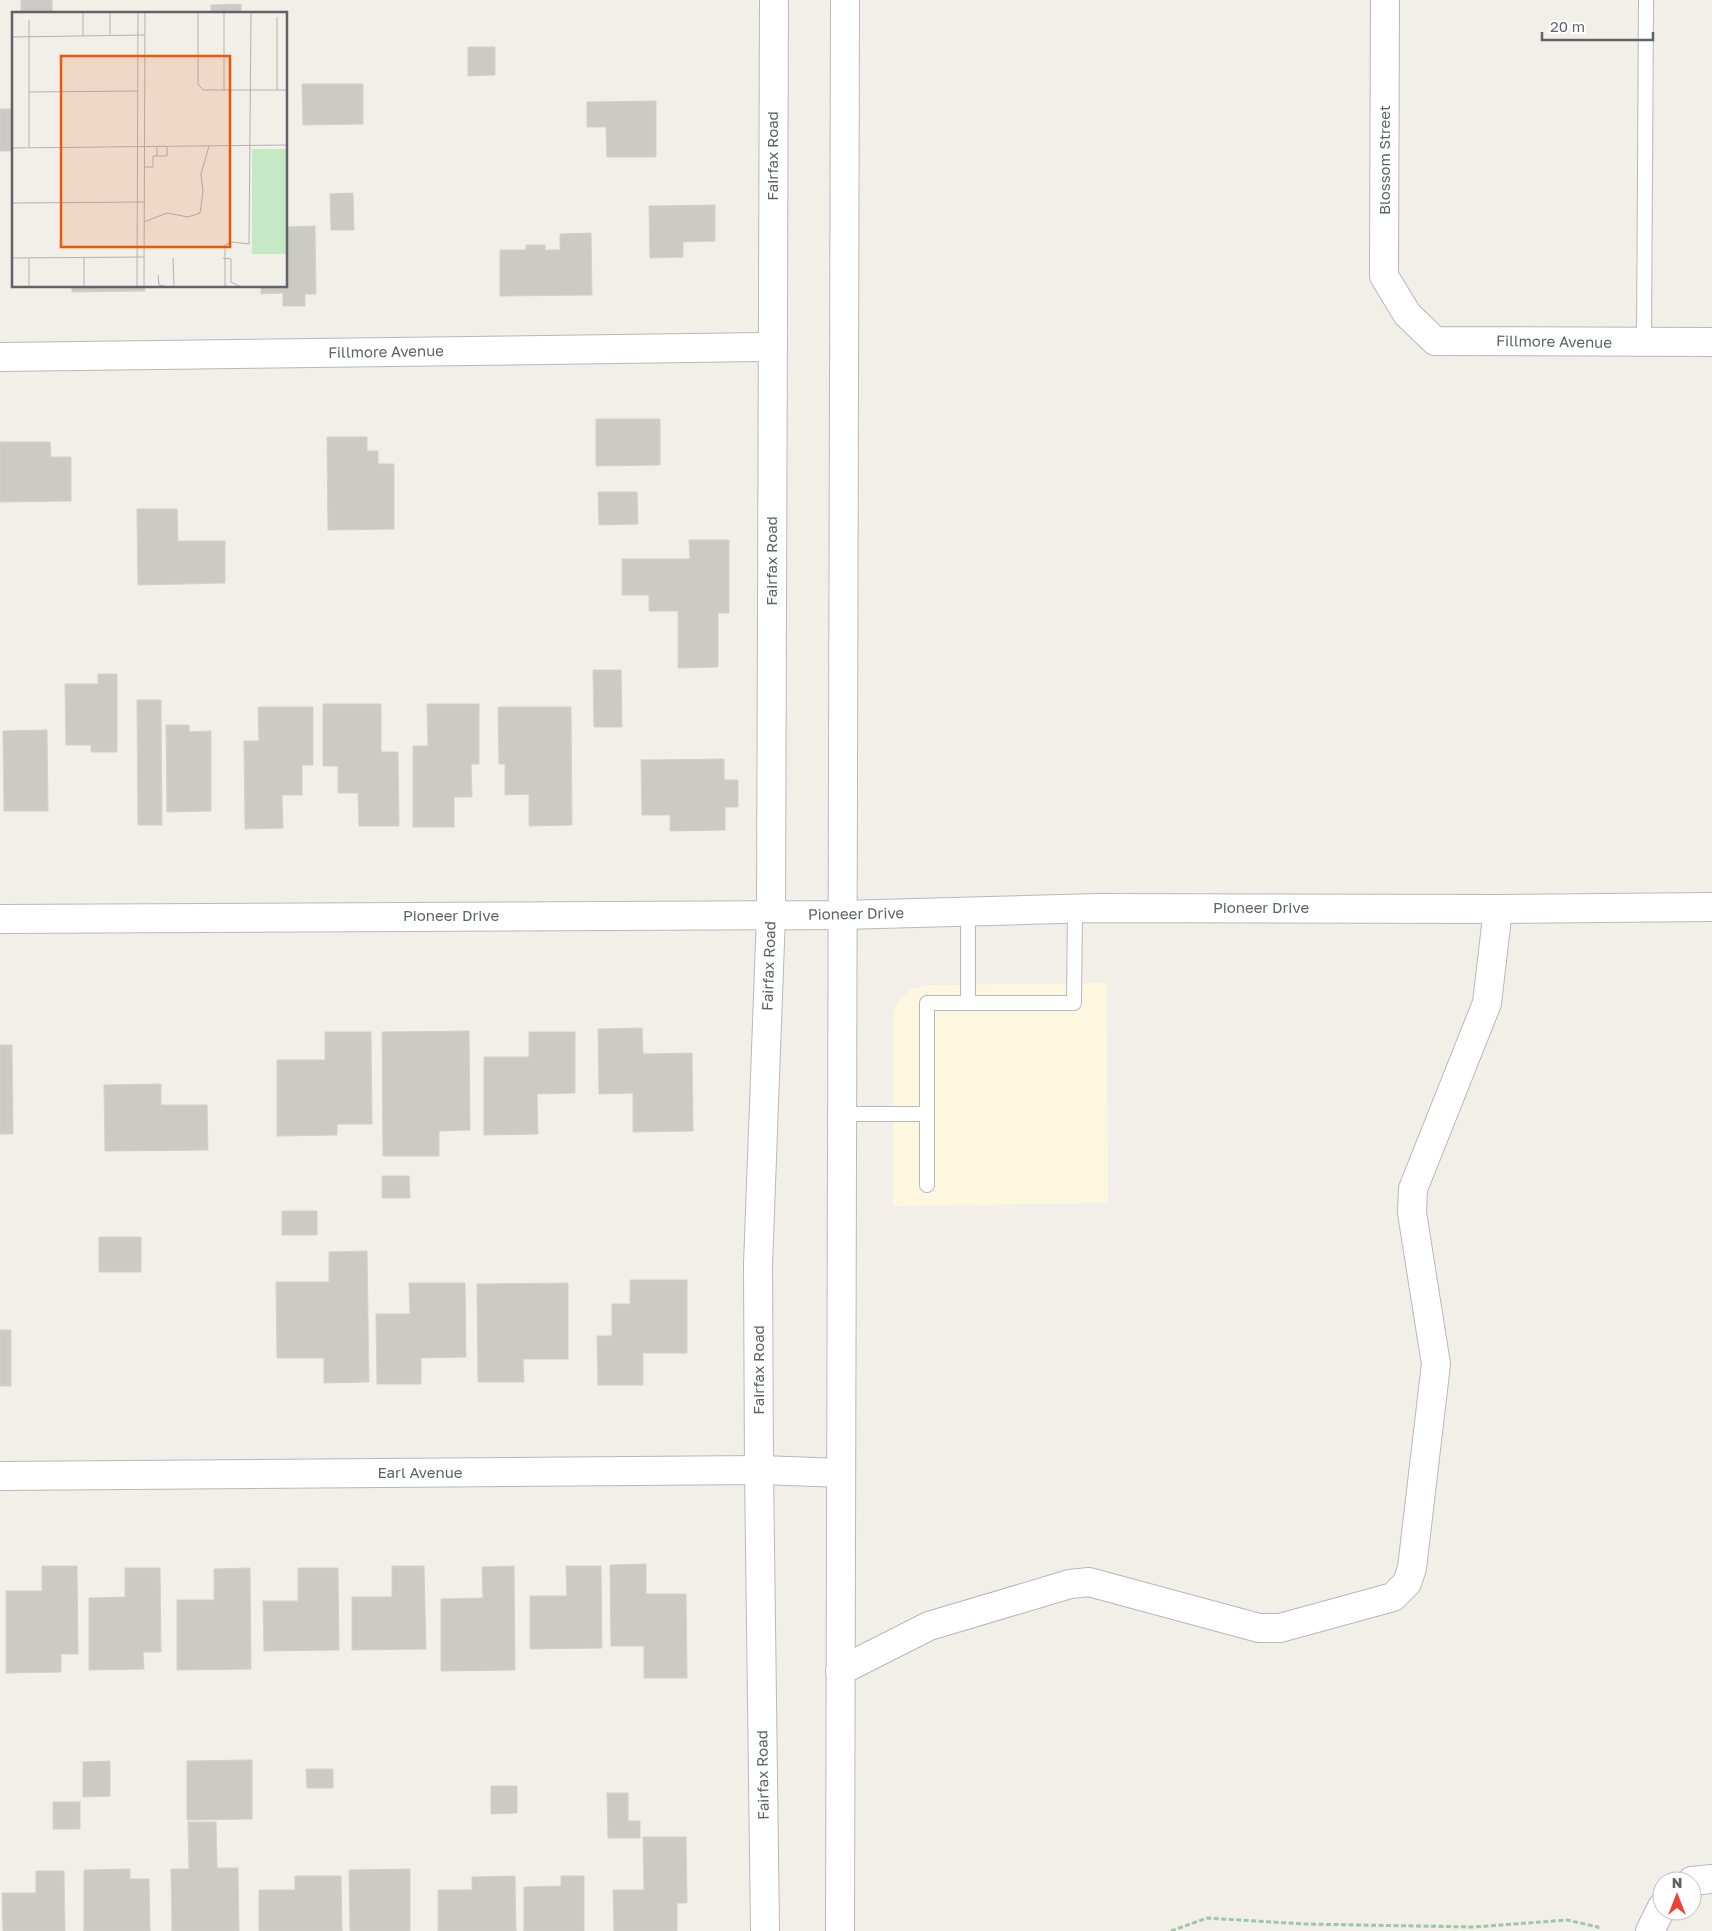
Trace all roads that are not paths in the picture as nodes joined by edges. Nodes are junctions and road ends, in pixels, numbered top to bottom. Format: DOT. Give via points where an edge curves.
graph roads {
  1 [pos="774,0"];
  2 [pos="845,0"];
  3 [pos="1385,0"];
  4 [pos="1646,0"];
  5 [pos="1407,314"];
  6 [pos="1712,342"];
  7 [pos="1644,343"];
  8 [pos="773,347"];
  9 [pos="0,357"];
  10 [pos="1712,907"];
  11 [pos="1075,908"];
  12 [pos="1498,909"];
  13 [pos="968,912"];
  14 [pos="771,915"];
  15 [pos="842,915"];
  16 [pos="0,919"];
  17 [pos="968,1004"];
  18 [pos="842,1114"];
  19 [pos="927,1114"];
  20 [pos="927,1185"];
  21 [pos="759,1470"];
  22 [pos="841,1473"];
  23 [pos="0,1476"];
  24 [pos="840,1672"];
  25 [pos="765,1931"];
  26 [pos="840,1931"];
  1 -- 8 [label="street, Fairfax Road"];
  2 -- 15 [label="street"];
  3 -- 5 [label="street, Blossom Street" via="1384,276"];
  4 -- 7 [label="lane"];
  5 -- 7 [label="street, Fillmore Avenue" via="1435,341"];
  6 -- 7 [label="street, Fillmore Avenue"];
  8 -- 9 [label="street, Fillmore Avenue"];
  8 -- 14 [label="street, Fairfax Road"];
  10 -- 12 [label="street, Pioneer Drive"];
  11 -- 12 [label="street, Pioneer Drive"];
  11 -- 13 [label="street, Pioneer Drive"];
  11 -- 17 [label="lane" via="1074,1004"];
  12 -- 24 [label="street" via="1488,1003 1413,1189 1412,1212 1436,1364 1412,1568 1407,1583 1393,1597 1280,1628 1259,1628 1089,1582 1070,1584 929,1626"];
  13 -- 15 [label="street, Pioneer Drive"];
  13 -- 17 [label="lane"];
  14 -- 15 [label="street, Pioneer Drive"];
  14 -- 16 [label="street, Pioneer Drive"];
  14 -- 21 [label="street, Fairfax Road" via="758,1265"];
  15 -- 18 [label="street"];
  17 -- 19 [label="lane" via="927,1004"];
  18 -- 19 [label="lane"];
  18 -- 22 [label="street"];
  19 -- 20 [label="lane"];
  21 -- 22 [label="street, Earl Avenue"];
  21 -- 23 [label="street, Earl Avenue"];
  21 -- 25 [label="street, Fairfax Road"];
  22 -- 24 [label="street"];
  24 -- 26 [label="street"];
}
